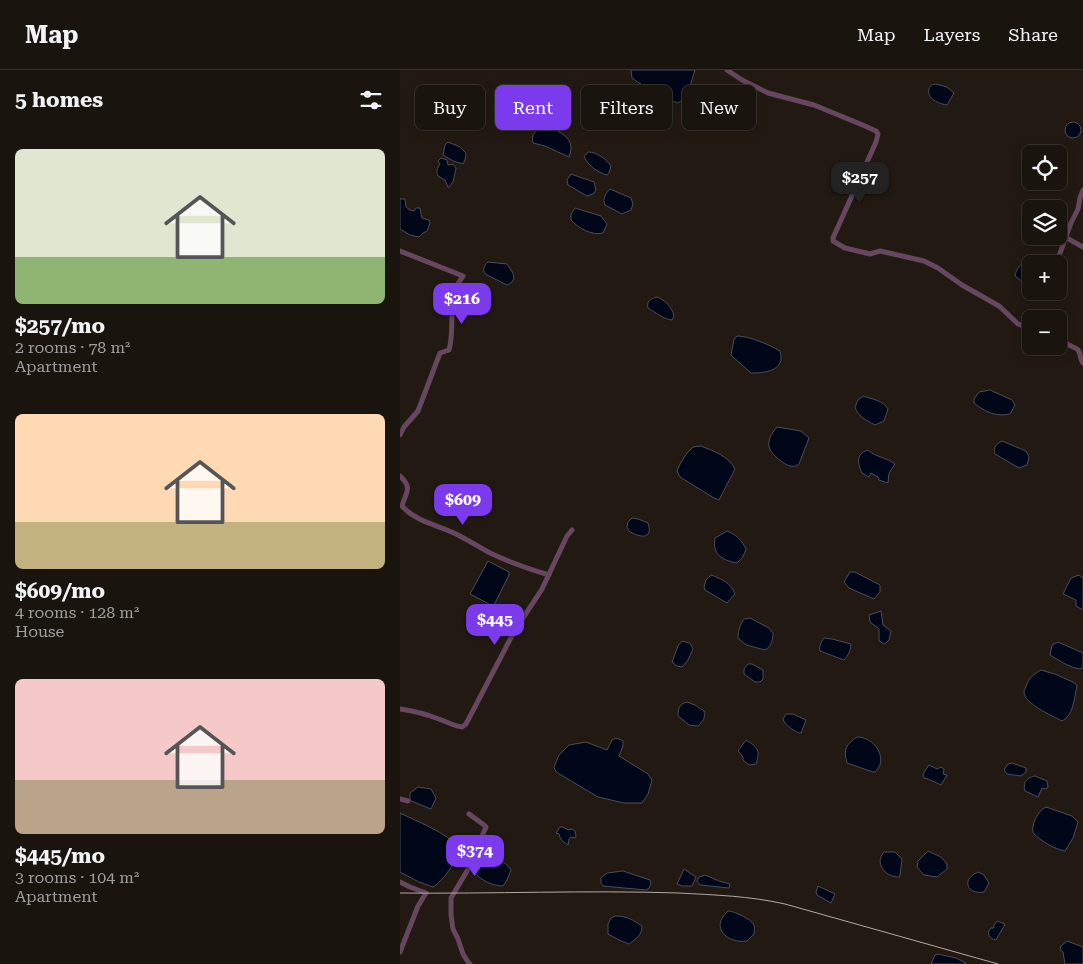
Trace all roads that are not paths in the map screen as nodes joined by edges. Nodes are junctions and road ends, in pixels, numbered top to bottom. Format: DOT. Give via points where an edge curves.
graph roads {
  1 [pos="727,70"];
  2 [pos="1083,190"];
  3 [pos="1067,233"];
  4 [pos="1067,238"];
  5 [pos="1083,247"];
  6 [pos="400,251"];
  7 [pos="1022,326"];
  8 [pos="1067,344"];
  9 [pos="1083,364"];
  10 [pos="400,435"];
  11 [pos="400,476"];
  12 [pos="572,530"];
  13 [pos="549,575"];
  14 [pos="400,710"];
  15 [pos="400,799"];
  16 [pos="408,801"];
  17 [pos="469,814"];
  18 [pos="400,882"];
  19 [pos="400,952"];
  20 [pos="470,964"];
  1 -- 7 [label="street" via="768,93 814,105 878,134 833,241 845,248 870,254 880,251 924,261 999,306"];
  2 -- 3 [label="street"];
  4 -- 5 [label="street"];
  6 -- 10 [label="street" via="463,276 453,301 449,350 440,353 418,412"];
  8 -- 9 [label="street" via="1080,351"];
  11 -- 13 [label="street" via="408,487 402,506 406,511 489,552"];
  12 -- 13 [label="street"];
  13 -- 14 [label="street" via="515,630 466,724 457,726 417,712"];
  15 -- 16 [label="street"];
  17 -- 20 [label="street" via="486,828 480,849 451,898 451,915 453,929"];
  18 -- 19 [label="street" via="426,893"];
}
